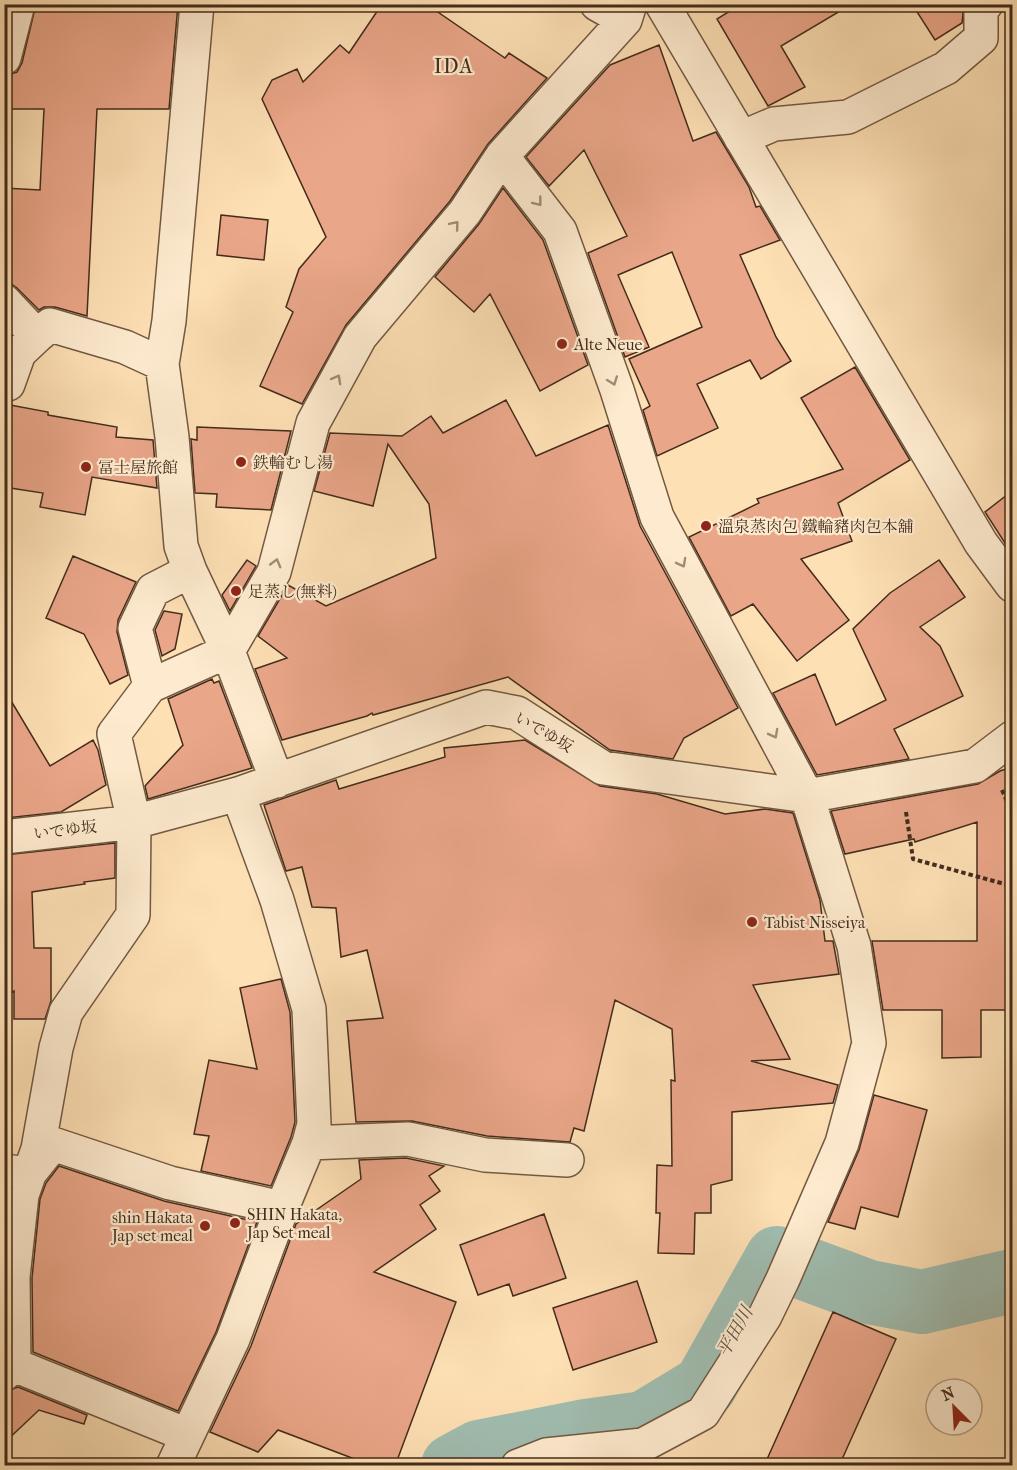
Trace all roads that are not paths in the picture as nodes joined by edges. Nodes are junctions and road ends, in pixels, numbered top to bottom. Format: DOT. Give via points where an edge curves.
graph roads {
  1 [pos="18,4"];
  2 [pos="196,4"];
  3 [pos="597,4"];
  4 [pos="662,4"];
  5 [pos="986,4"];
  6 [pos="628,12"];
  7 [pos="4,58"];
  8 [pos="741,138"];
  9 [pos="502,156"];
  10 [pos="4,301"];
  11 [pos="37,336"];
  12 [pos="162,364"];
  13 [pos="4,383"];
  14 [pos="190,571"];
  15 [pos="1012,585"];
  16 [pos="228,651"];
  17 [pos="150,686"];
  18 [pos="1012,738"];
  19 [pos="278,781"];
  20 [pos="238,794"];
  21 [pos="807,796"];
  22 [pos="134,822"];
  23 [pos="4,837"];
  24 [pos="309,1143"];
  25 [pos="567,1160"];
  26 [pos="17,1173"];
  27 [pos="282,1208"];
  28 [pos="9,1369"];
  29 [pos="187,1435"];
  30 [pos="173,1466"];
  31 [pos="518,1466"];
  1 -- 7 [label="street"];
  2 -- 12 [label="street"];
  3 -- 6 [label="street"];
  4 -- 8 [label="street"];
  5 -- 8 [label="street" via="981,10 981,38 946,68 848,117 774,124"];
  6 -- 9 [label="street"];
  8 -- 15 [label="street" via="981,543"];
  16 -- 9 [label="street, one-way" via="274,572 313,423 360,337 465,212"];
  9 -- 21 [label="street, one-way" via="560,231 657,517"];
  10 -- 11 [label="street"];
  11 -- 12 [label="street" via="50,324 125,347"];
  11 -- 13 [label="street" via="20,353 8,384"];
  12 -- 14 [label="street" via="181,546"];
  14 -- 16 [label="street"];
  14 -- 17 [label="street" via="153,590 135,628"];
  16 -- 17 [label="street"];
  16 -- 19 [label="street"];
  17 -- 22 [label="street" via="114,734"];
  18 -- 21 [label="street, いでゆ坂" via="975,766"];
  19 -- 20 [label="street, いでゆ坂"];
  19 -- 21 [label="street, いでゆ坂" via="486,707 517,713 603,768"];
  20 -- 22 [label="street, いでゆ坂"];
  20 -- 24 [label="street" via="309,1009 314,1124"];
  21 -- 31 [label="street" via="854,946 869,1043 842,1143 765,1316 703,1413 643,1445 546,1455"];
  22 -- 23 [label="street, いでゆ坂"];
  22 -- 26 [label="street" via="133,915 66,1012 38,1149"];
  24 -- 25 [label="street" via="408,1139 485,1155"];
  24 -- 27 [label="street"];
  26 -- 27 [label="street" via="53,1144 170,1183"];
  26 -- 28 [label="street" via="22,1195"];
  27 -- 29 [label="street" via="233,1339"];
  28 -- 29 [label="street"];
  29 -- 30 [label="street"];
}
